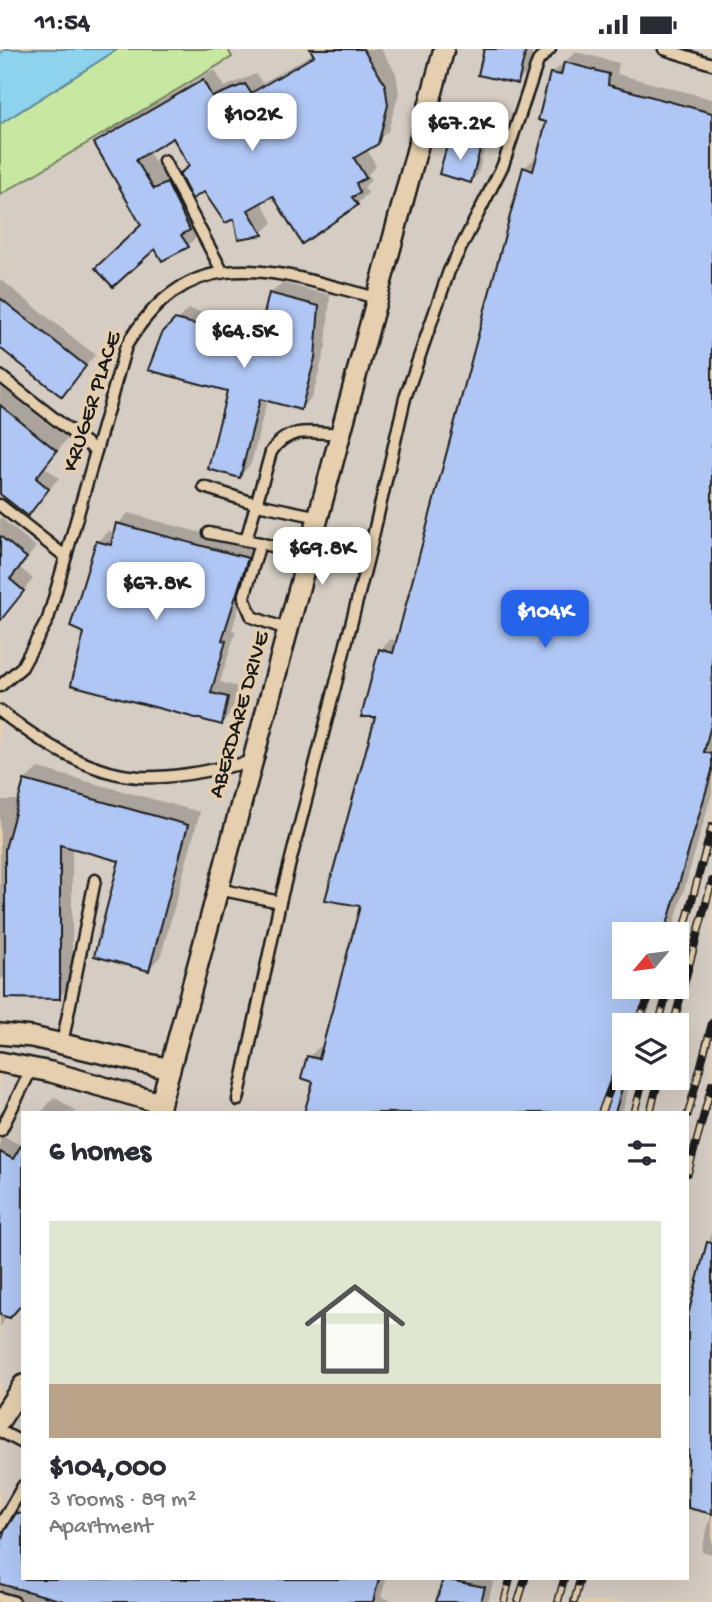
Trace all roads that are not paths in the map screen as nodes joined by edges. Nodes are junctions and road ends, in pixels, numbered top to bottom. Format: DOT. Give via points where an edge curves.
graph roads {
  1 [pos="444,49"];
  2 [pos="550,49"];
  3 [pos="664,49"];
  4 [pos="712,64"];
  5 [pos="164,161"];
  6 [pos="222,271"];
  7 [pos="377,298"];
  8 [pos="0,376"];
  9 [pos="342,434"];
  10 [pos="96,451"];
  11 [pos="204,487"];
  12 [pos="0,505"];
  13 [pos="257,505"];
  14 [pos="320,517"];
  15 [pos="209,533"];
  16 [pos="246,540"];
  17 [pos="261,543"];
  18 [pos="309,556"];
  19 [pos="66,557"];
  20 [pos="290,631"];
  21 [pos="0,686"];
  22 [pos="0,711"];
  23 [pos="250,762"];
  24 [pos="95,880"];
  25 [pos="218,889"];
  26 [pos="280,902"];
  27 [pos="0,1034"];
  28 [pos="62,1044"];
  29 [pos="2,1066"];
  30 [pos="32,1068"];
  31 [pos="170,1069"];
  32 [pos="238,1100"];
  33 [pos="159,1108"];
  34 [pos="1,1130"];
  35 [pos="21,1387"];
  36 [pos="3,1409"];
  37 [pos="0,1431"];
  38 [pos="21,1442"];
  39 [pos="21,1489"];
  40 [pos="0,1526"];
  41 [pos="0,1598"];
  42 [pos="14,1602"];
  1 -- 7 [label="street, ABERDARE DRIVE"];
  2 -- 26 [label="lane" via="538,61 503,165 449,271 405,398"];
  3 -- 4 [label="lane"];
  5 -- 6 [label="lane"];
  6 -- 7 [label="lane, KRUGER PLACE" via="246,269 288,276"];
  6 -- 10 [label="lane, KRUGER PLACE" via="195,279 141,320 126,346"];
  7 -- 9 [label="street, ABERDARE DRIVE"];
  8 -- 10 [label="lane"];
  9 -- 13 [label="lane" via="298,432 277,442"];
  9 -- 14 [label="street, ABERDARE DRIVE"];
  10 -- 19 [label="lane, KRUGER PLACE"];
  11 -- 13 [label="lane"];
  12 -- 19 [label="lane"];
  13 -- 14 [label="lane"];
  13 -- 16 [label="lane"];
  14 -- 18 [label="street, ABERDARE DRIVE"];
  15 -- 16 [label="lane"];
  16 -- 17 [label="lane"];
  17 -- 18 [label="lane"];
  17 -- 20 [label="lane" via="245,606 252,617"];
  18 -- 20 [label="street, ABERDARE DRIVE"];
  19 -- 21 [label="lane, KRUGER PLACE" via="38,642 22,667"];
  20 -- 23 [label="street, ABERDARE DRIVE"];
  22 -- 23 [label="lane" via="97,768 137,777 172,776"];
  23 -- 25 [label="street, ABERDARE DRIVE"];
  24 -- 28 [label="lane"];
  25 -- 26 [label="lane"];
  25 -- 31 [label="street, ABERDARE DRIVE"];
  26 -- 32 [label="lane"];
  27 -- 28 [label="street"];
  28 -- 31 [label="street"];
  29 -- 30 [label="street, ABERDARE DRIVE"];
  30 -- 33 [label="street, ABERDARE DRIVE"];
  30 -- 34 [label="lane"];
  31 -- 33 [label="street, ABERDARE DRIVE"];
  35 -- 36 [label="street"];
  37 -- 38 [label="lane"];
  39 -- 40 [label="lane"];
  41 -- 42 [label="lane"];
}
